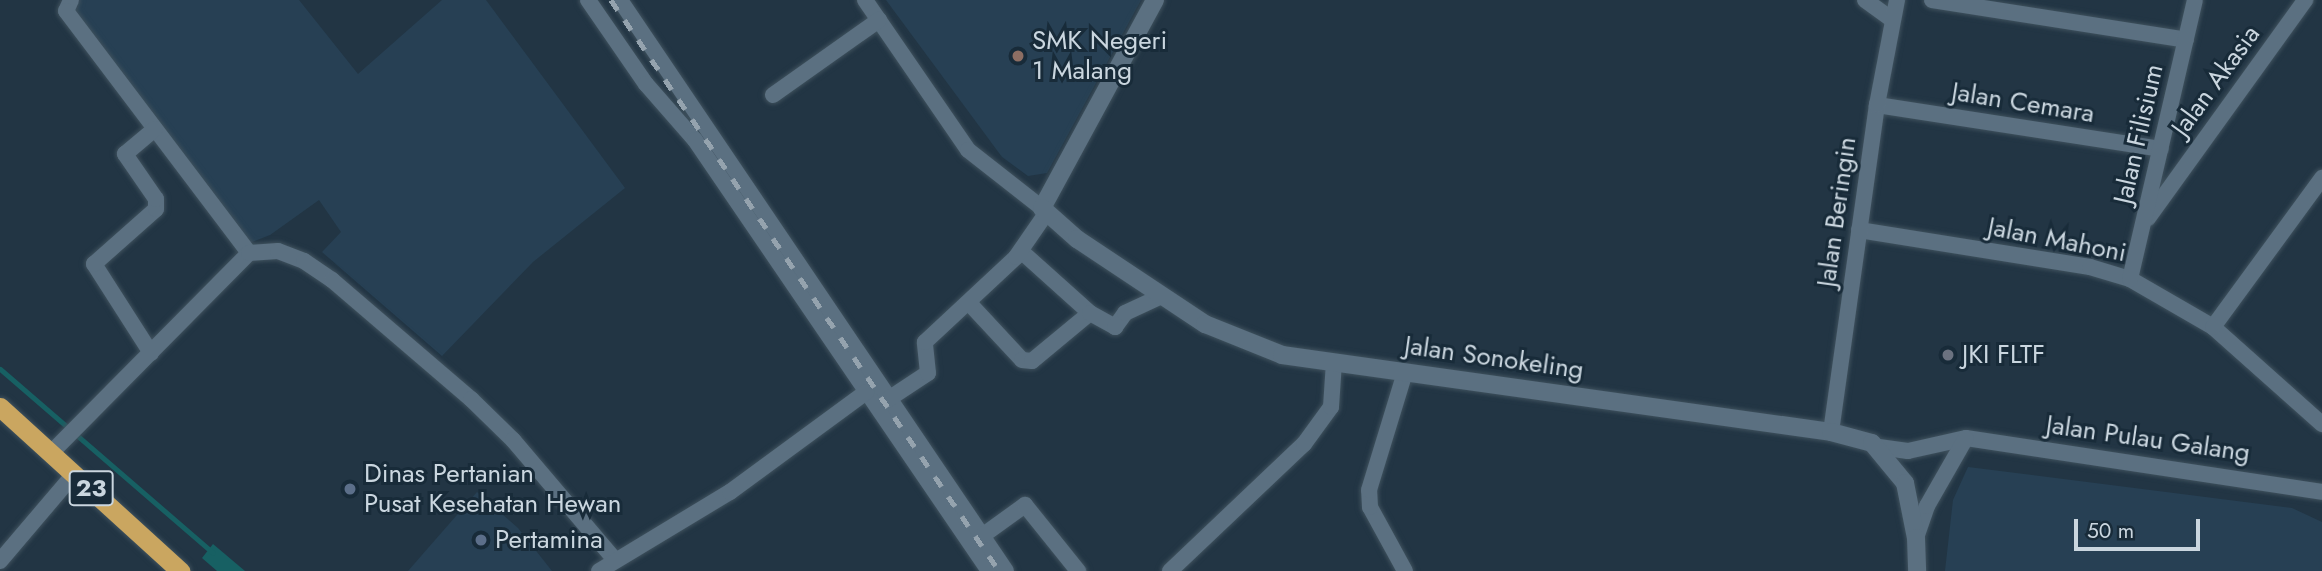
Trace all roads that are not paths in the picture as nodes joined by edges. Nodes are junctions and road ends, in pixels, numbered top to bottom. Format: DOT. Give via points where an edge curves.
graph roads {
  1 [pos="71,0"];
  2 [pos="588,0"];
  3 [pos="620,0"];
  4 [pos="865,0"];
  5 [pos="1155,0"];
  6 [pos="1864,0"];
  7 [pos="1897,0"];
  8 [pos="1932,0"];
  9 [pos="2195,0"];
  10 [pos="2305,0"];
  11 [pos="1891,19"];
  12 [pos="879,20"];
  13 [pos="2186,40"];
  14 [pos="773,95"];
  15 [pos="1877,105"];
  16 [pos="155,129"];
  17 [pos="2161,149"];
  18 [pos="2322,178"];
  19 [pos="1044,210"];
  20 [pos="2143,226"];
  21 [pos="1859,230"];
  22 [pos="1021,251"];
  23 [pos="249,253"];
  24 [pos="2130,279"];
  25 [pos="1160,298"];
  26 [pos="970,304"];
  27 [pos="1090,313"];
  28 [pos="2213,327"];
  29 [pos="151,354"];
  30 [pos="1334,362"];
  31 [pos="1405,372"];
  32 [pos="866,392"];
  33 [pos="887,400"];
  34 [pos="0,407"];
  35 [pos="2321,422"];
  36 [pos="1831,432"];
  37 [pos="1966,438"];
  38 [pos="64,440"];
  39 [pos="1879,447"];
  40 [pos="74,474"];
  41 [pos="2322,492"];
  42 [pos="982,536"];
  43 [pos="1916,538"];
  44 [pos="615,560"];
  45 [pos="0,561"];
  46 [pos="0,568"];
  47 [pos="5,571"];
  48 [pos="180,571"];
  49 [pos="599,571"];
  50 [pos="987,571"];
  51 [pos="1006,571"];
  52 [pos="1078,571"];
  53 [pos="1170,571"];
  54 [pos="1405,571"];
  55 [pos="1917,571"];
  1 -- 16 [label="street" via="66,11"];
  2 -- 32 [label="street" via="646,84 695,140"];
  3 -- 33 [label="street"];
  4 -- 12 [label="street"];
  5 -- 19 [label="street"];
  6 -- 11 [label="street"];
  7 -- 11 [label="street, Jalan Beringin"];
  8 -- 13 [label="street"];
  9 -- 13 [label="street, Jalan Filisium"];
  10 -- 20 [label="street, Jalan Akasia"];
  11 -- 15 [label="street, Jalan Beringin"];
  12 -- 14 [label="street"];
  12 -- 19 [label="street" via="968,150"];
  13 -- 17 [label="street, Jalan Filisium"];
  15 -- 17 [label="street, Jalan Cemara"];
  15 -- 21 [label="street, Jalan Beringin"];
  16 -- 23 [label="street"];
  16 -- 29 [label="street" via="125,154 156,199 156,209 94,264"];
  17 -- 20 [label="street, Jalan Filisium"];
  18 -- 28 [label="street"];
  19 -- 22 [label="street"];
  19 -- 25 [label="street, Jalan Sonokeling"];
  20 -- 24 [label="street, Jalan Filisium"];
  21 -- 24 [label="street, Jalan Mahoni" via="2090,267"];
  21 -- 36 [label="street, Jalan Beringin"];
  22 -- 26 [label="street"];
  22 -- 27 [label="street"];
  23 -- 29 [label="street"];
  23 -- 44 [label="street" via="292,255 332,280 499,426"];
  24 -- 28 [label="street, Jalan Mahoni"];
  25 -- 27 [label="street" via="1125,313 1115,327"];
  25 -- 30 [label="street, Jalan Sonokeling" via="1245,342 1282,355"];
  26 -- 27 [label="street" via="1021,360 1032,361"];
  26 -- 33 [label="street" via="925,342 928,373"];
  28 -- 35 [label="street, Jalan Mahoni"];
  29 -- 38 [label="street"];
  30 -- 31 [label="street, Jalan Sonokeling"];
  30 -- 53 [label="street" via="1331,407 1304,444"];
  31 -- 36 [label="street, Jalan Sonokeling"];
  31 -- 54 [label="street" via="1370,490 1370,507"];
  32 -- 44 [label="street" via="730,492"];
  32 -- 50 [label="street"];
  33 -- 42 [label="street"];
  34 -- 38 [label="highway, 23"];
  36 -- 39 [label="street, Jalan Sonokeling"];
  37 -- 39 [label="street, Jalan Pulau Galang" via="1908,451"];
  37 -- 41 [label="street, Jalan Pulau Galang"];
  37 -- 43 [label="street" via="1927,506"];
  38 -- 40 [label="highway, 23"];
  39 -- 43 [label="street" via="1905,483"];
  40 -- 45 [label="street"];
  40 -- 48 [label="highway, 23"];
  42 -- 51 [label="street"];
  42 -- 52 [label="street" via="1024,505"];
  43 -- 55 [label="street"];
  44 -- 49 [label="street"];
  46 -- 47 [label="street"];
}
